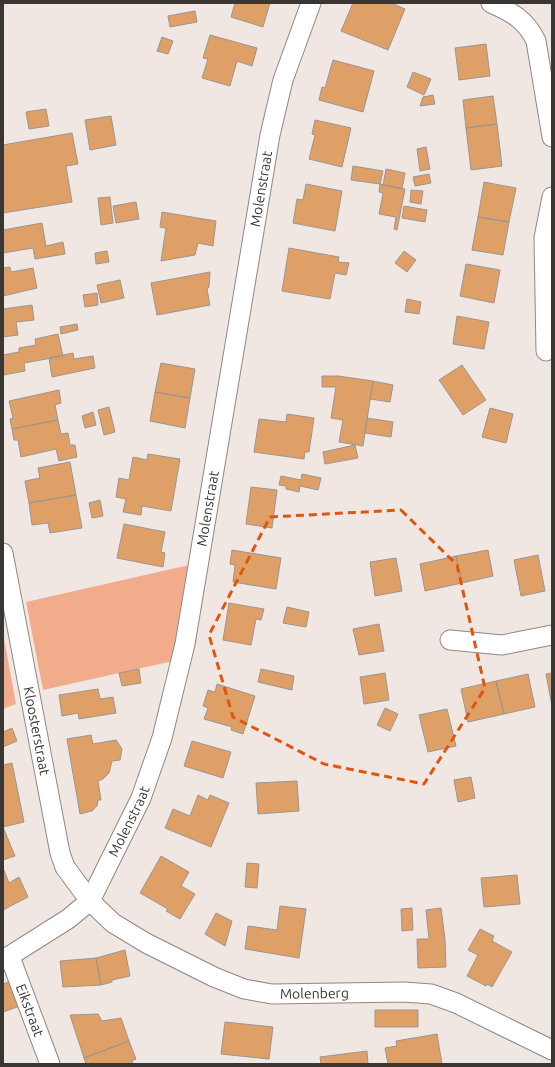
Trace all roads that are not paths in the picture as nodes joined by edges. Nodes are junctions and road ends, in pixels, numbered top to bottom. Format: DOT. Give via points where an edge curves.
graph roads {
  1 [pos="310,3"];
  2 [pos="491,3"];
  3 [pos="552,137"];
  4 [pos="552,197"];
  5 [pos="546,352"];
  6 [pos="3,553"];
  7 [pos="552,635"];
  8 [pos="450,640"];
  9 [pos="90,901"];
  10 [pos="7,958"];
  11 [pos="552,1050"];
  12 [pos="50,1064"];
  1 -- 9 [label="street, Molenstraat" via="283,80 270,135 185,644 162,738 141,798"];
  2 -- 3 [label="street" via="511,11 522,20 536,41"];
  4 -- 5 [label="street" via="544,238"];
  6 -- 9 [label="street, Kloosterstraat" via="60,853 65,867"];
  7 -- 8 [label="street" via="502,645"];
  9 -- 10 [label="street, Molenstraat" via="68,919"];
  9 -- 11 [label="street, Molenberg" via="113,923 146,943 244,989 272,994 431,994 456,1003"];
  10 -- 12 [label="street, Eikstraat"];
}
